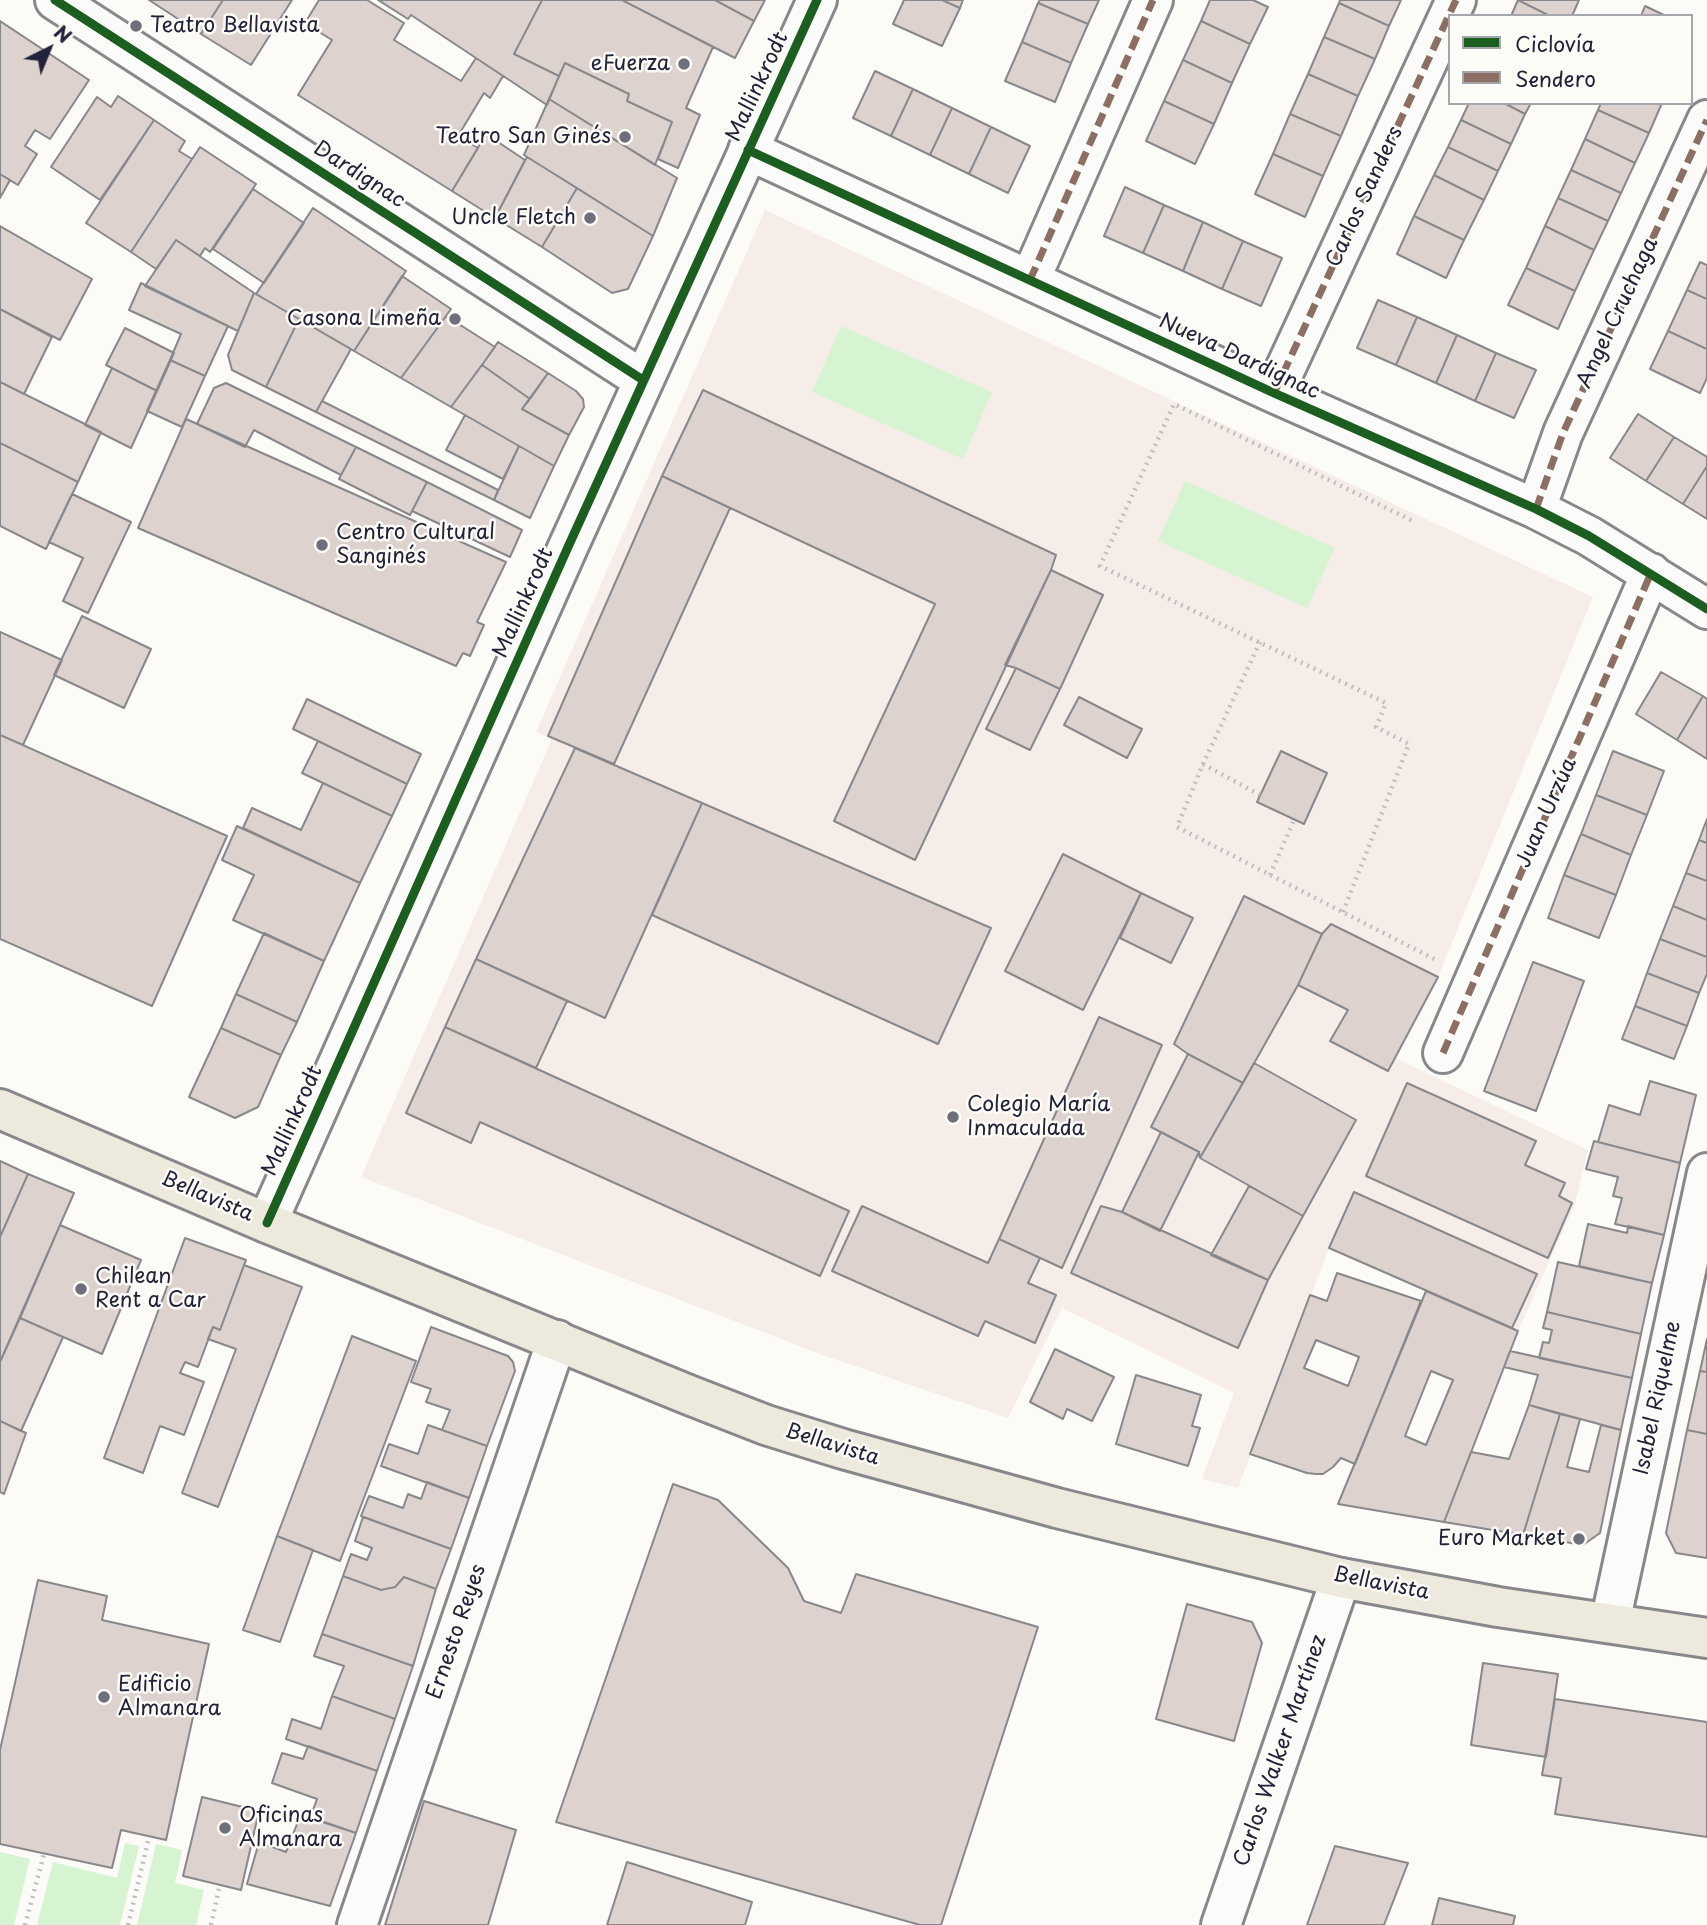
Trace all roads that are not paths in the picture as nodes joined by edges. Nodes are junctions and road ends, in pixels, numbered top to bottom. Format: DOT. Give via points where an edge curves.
graph roads {
  1 [pos="55,0"];
  2 [pos="817,0"];
  3 [pos="1153,0"];
  4 [pos="1448,17"];
  5 [pos="1707,120"];
  6 [pos="748,150"];
  7 [pos="1030,280"];
  8 [pos="643,380"];
  9 [pos="1274,393"];
  10 [pos="1536,509"];
  11 [pos="1651,573"];
  12 [pos="1707,609"];
  13 [pos="1443,1053"];
  14 [pos="0,1110"];
  15 [pos="1707,1173"];
  16 [pos="267,1223"];
  17 [pos="556,1340"];
  18 [pos="1341,1577"];
  19 [pos="1610,1623"];
  20 [pos="1707,1638"];
  21 [pos="357,1925"];
  22 [pos="1221,1925"];
  1 -- 8 [label="street, Dardignac"];
  2 -- 6 [label="street, Mallinkrodt"];
  3 -- 7 [label="street"];
  4 -- 9 [label="street, Carlos Sanders"];
  5 -- 10 [label="street, Angel Cruchaga" via="1563,433"];
  6 -- 7 [label="street, Nueva Dardignac"];
  6 -- 8 [label="street, Mallinkrodt"];
  7 -- 9 [label="street, Nueva Dardignac"];
  8 -- 16 [label="street, Mallinkrodt"];
  9 -- 10 [label="street, Nueva Dardignac"];
  10 -- 11 [label="street, Nueva Dardignac"];
  11 -- 12 [label="street, Nueva Dardignac"];
  11 -- 13 [label="street, Juan Urzúa"];
  14 -- 16 [label="main road, Bellavista"];
  15 -- 19 [label="street, Isabel Riquelme"];
  16 -- 17 [label="main road, Bellavista"];
  17 -- 18 [label="main road, Bellavista" via="766,1425 843,1449"];
  17 -- 21 [label="street, Ernesto Reyes"];
  18 -- 19 [label="main road, Bellavista"];
  18 -- 22 [label="street, Carlos Walker Martínez"];
  19 -- 20 [label="main road, Bellavista"];
}
